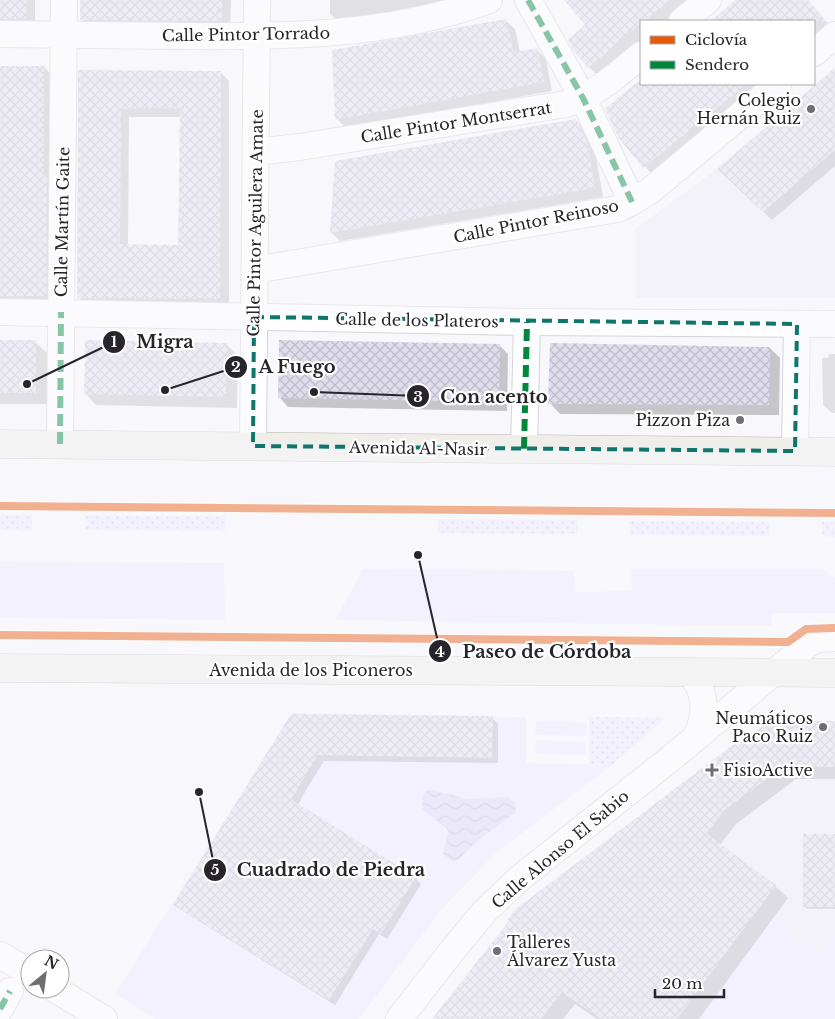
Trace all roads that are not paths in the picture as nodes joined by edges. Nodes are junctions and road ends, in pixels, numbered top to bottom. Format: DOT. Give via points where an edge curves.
graph roads {
  1 [pos="64,0"];
  2 [pos="257,0"];
  3 [pos="489,0"];
  4 [pos="528,0"];
  5 [pos="708,0"];
  6 [pos="683,20"];
  7 [pos="0,34"];
  8 [pos="64,35"];
  9 [pos="835,35"];
  10 [pos="257,37"];
  11 [pos="815,52"];
  12 [pos="640,56"];
  13 [pos="777,85"];
  14 [pos="583,98"];
  15 [pos="256,152"];
  16 [pos="632,202"];
  17 [pos="255,270"];
  18 [pos="0,312"];
  19 [pos="61,312"];
  20 [pos="254,317"];
  21 [pos="527,322"];
  22 [pos="797,324"];
  23 [pos="835,324"];
  24 [pos="0,444"];
  25 [pos="60,444"];
  26 [pos="253,446"];
  27 [pos="524,449"];
  28 [pos="795,451"];
  29 [pos="835,452"];
  30 [pos="835,638"];
  31 [pos="0,668"];
  32 [pos="689,672"];
  33 [pos="773,673"];
  34 [pos="835,673"];
  35 [pos="696,737"];
  36 [pos="0,955"];
  37 [pos="20,967"];
  38 [pos="70,998"];
  39 [pos="104,1019"];
  40 [pos="399,1019"];
  1 -- 8 [label="street, Calle Martín Gaite"];
  2 -- 10 [label="street, Calle Pintor Aguilera Amate"];
  3 -- 10 [label="street, Calle Pintor Torrado" via="427,19 364,29"];
  4 -- 14 [label="street"];
  5 -- 6 [label="street"];
  7 -- 8 [label="street, Calle Pintor Torrado"];
  8 -- 10 [label="street, Calle Pintor Torrado"];
  8 -- 19 [label="street, Calle Martín Gaite"];
  9 -- 11 [label="street"];
  10 -- 15 [label="street, Calle Pintor Aguilera Amate"];
  12 -- 14 [label="street, Calle Pintor Montserrat"];
  13 -- 16 [label="street, Calle Pintor Reinoso" via="651,190"];
  14 -- 15 [label="street, Calle Pintor Montserrat" via="566,104"];
  14 -- 16 [label="street"];
  15 -- 17 [label="street, Calle Pintor Aguilera Amate"];
  16 -- 17 [label="street, Calle Pintor Reinoso" via="601,212"];
  17 -- 20 [label="street, Calle Pintor Aguilera Amate"];
  18 -- 19 [label="street, Calle de los Plateros"];
  19 -- 20 [label="street, Calle de los Plateros"];
  19 -- 25 [label="street, Calle Martín Gaite"];
  20 -- 21 [label="street, Calle de los Plateros"];
  20 -- 26 [label="street, Calle Pintor Aguilera Amate"];
  21 -- 22 [label="street, Calle de los Plateros"];
  21 -- 27 [label="street"];
  22 -- 23 [label="street, Calle de los Plateros"];
  22 -- 28 [label="street"];
  24 -- 25 [label="main road, Avenida Al-Nasir"];
  25 -- 26 [label="main road, Avenida Al-Nasir"];
  26 -- 27 [label="main road, Avenida Al-Nasir"];
  27 -- 28 [label="main road, Avenida Al-Nasir"];
  28 -- 29 [label="main road, Avenida Al-Nasir"];
  30 -- 33 [label="street, Calle Alonso El Sabio" via="812,642"];
  31 -- 32 [label="main road, Avenida de los Piconeros"];
  32 -- 33 [label="main road, Avenida de los Piconeros"];
  32 -- 35 [label="street" via="700,688 704,703 703,720"];
  33 -- 34 [label="main road"];
  33 -- 35 [label="street, Calle Alonso El Sabio"];
  35 -- 40 [label="street, Calle Alonso El Sabio" via="520,878 484,912"];
  36 -- 37 [label="street"];
  38 -- 39 [label="street"];
}
